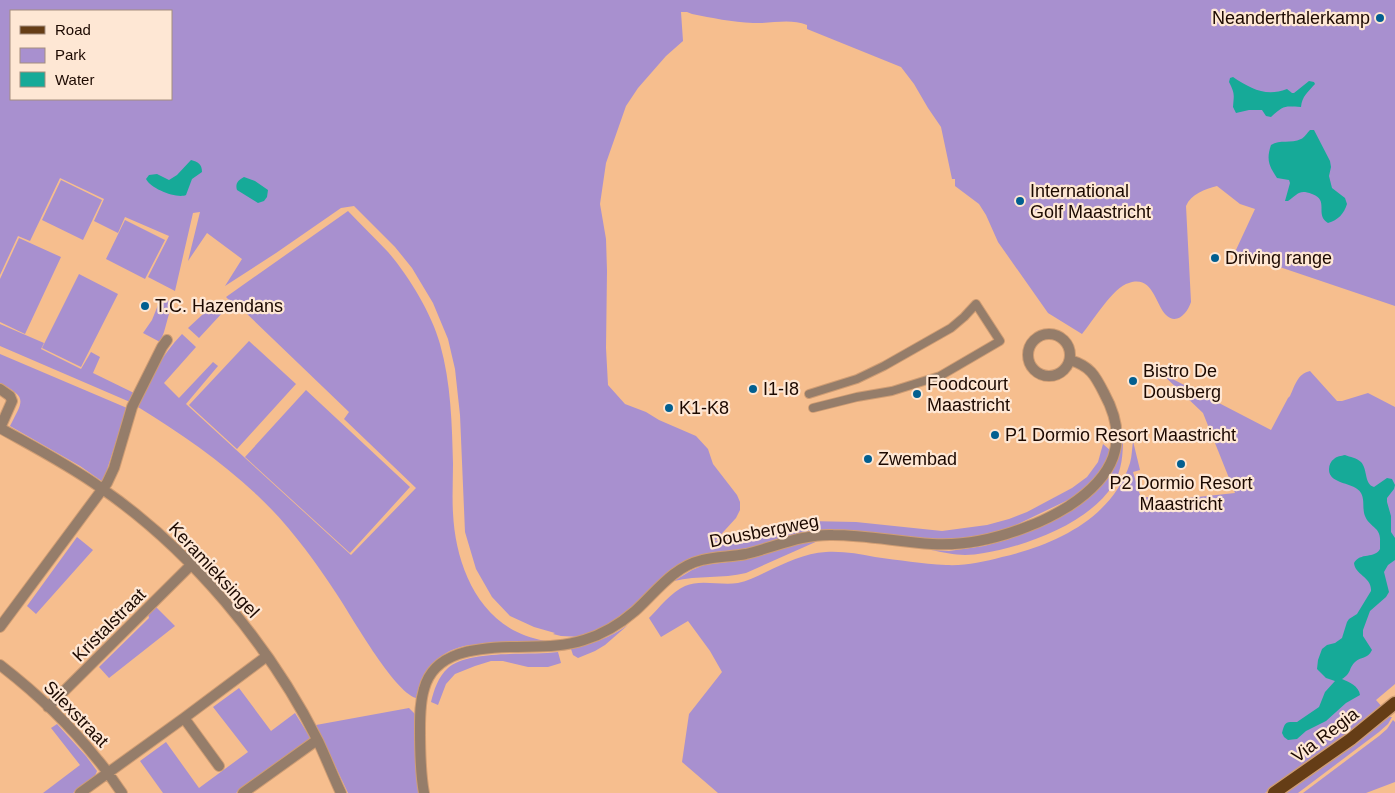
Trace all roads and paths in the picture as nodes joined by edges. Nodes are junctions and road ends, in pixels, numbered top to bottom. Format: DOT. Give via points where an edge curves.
graph roads {
  1 [pos="167,340"];
  2 [pos="1070,360"];
  3 [pos="0,389"];
  4 [pos="809,394"];
  5 [pos="813,408"];
  6 [pos="0,428"];
  7 [pos="105,486"];
  8 [pos="191,565"];
  9 [pos="0,626"];
  10 [pos="267,656"];
  11 [pos="0,664"];
  12 [pos="1395,703"];
  13 [pos="48,707"];
  14 [pos="184,718"];
  15 [pos="317,740"];
  16 [pos="219,766"];
  17 [pos="108,773"];
  18 [pos="80,793"];
  19 [pos="122,793"];
  20 [pos="243,793"];
  21 [pos="341,793"];
  22 [pos="424,793"];
  23 [pos="1274,793"];
  1 -- 7 [label="street" via="132,407 114,468"];
  2 -- 2 [label="street" via="1068,344 1052,334 1034,340 1030,346 1029,359 1034,369 1043,375 1062,372"];
  2 -- 22 [label="street, Dousbergweg" via="1096,376 1110,406 1117,434 1108,468 1078,499 1030,526 973,542 935,544 830,534 795,539 747,554 698,561 670,576 616,626 596,636 556,646 508,647 455,654 437,666 429,677 420,706 420,764"];
  3 -- 6 [label="street" via="10,396 12,404"];
  4 -- 5 [label="street" via="857,380 884,366 950,328 976,304 1000,341 940,376 892,392"];
  6 -- 7 [label="street, Keramieksingel"];
  7 -- 8 [label="street, Keramieksingel"];
  7 -- 9 [label="street"];
  8 -- 10 [label="street, Keramieksingel" via="233,611"];
  8 -- 13 [label="street, Kristalstraat"];
  10 -- 14 [label="street"];
  10 -- 15 [label="street, Keramieksingel"];
  11 -- 13 [label="street, Silexstraat"];
  12 -- 23 [label="main road, Via Regia" via="1352,739"];
  13 -- 17 [label="street, Silexstraat"];
  14 -- 16 [label="street"];
  14 -- 17 [label="street"];
  15 -- 20 [label="street"];
  15 -- 21 [label="street, Keramieksingel"];
  17 -- 18 [label="street"];
  17 -- 19 [label="street, Silexstraat"];
}
